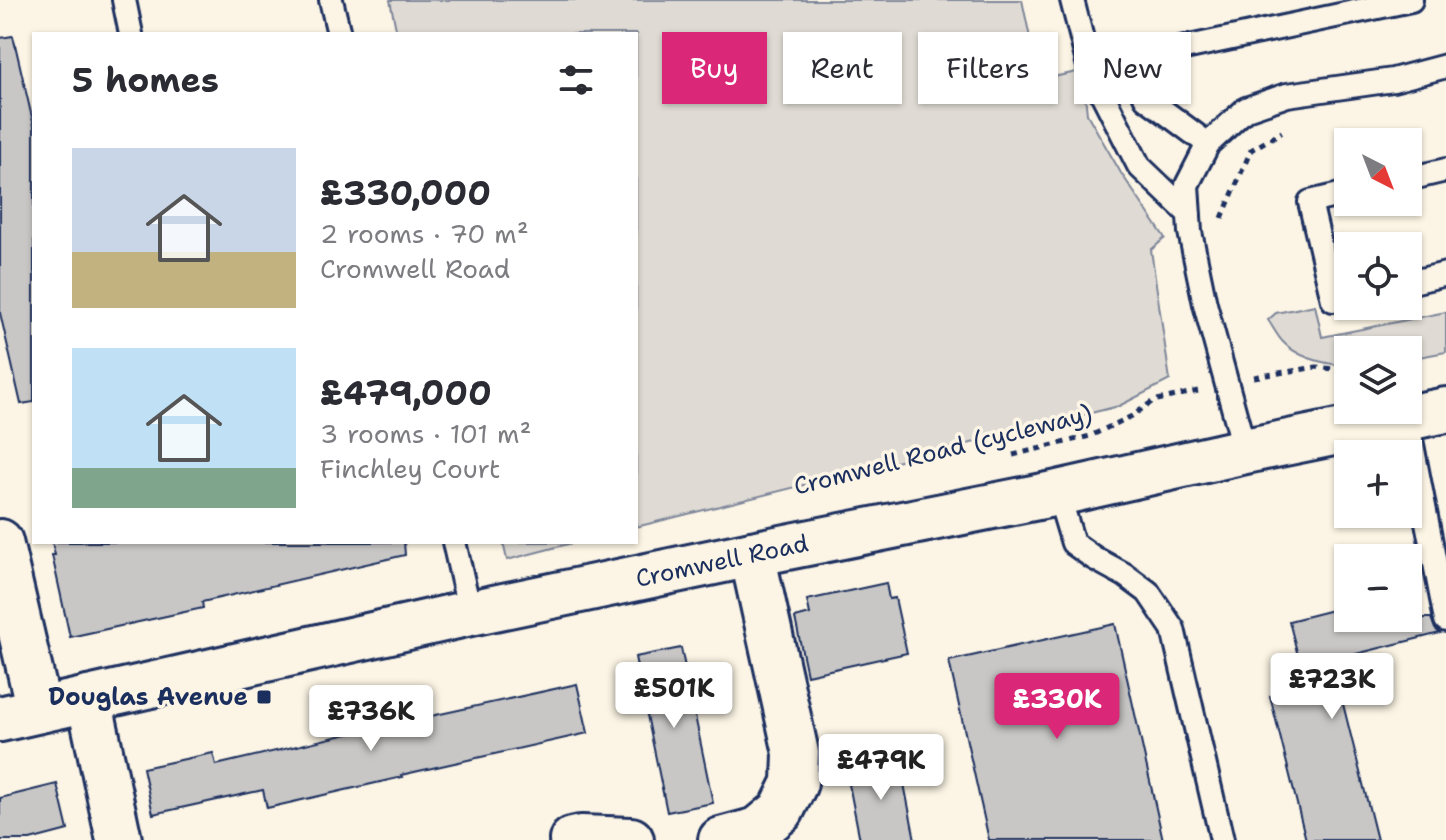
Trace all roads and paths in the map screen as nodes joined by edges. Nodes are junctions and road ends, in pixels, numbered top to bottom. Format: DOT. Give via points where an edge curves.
graph roads {
  1 [pos="124,0"];
  2 [pos="331,0"];
  3 [pos="1072,0"];
  4 [pos="1411,0"];
  5 [pos="131,32"];
  6 [pos="339,32"];
  7 [pos="1080,32"];
  8 [pos="1191,47"];
  9 [pos="1446,66"];
  10 [pos="1107,104"];
  11 [pos="1154,104"];
  12 [pos="1208,144"];
  13 [pos="1446,170"];
  14 [pos="1422,176"];
  15 [pos="1334,196"];
  16 [pos="1189,214"];
  17 [pos="1446,274"];
  18 [pos="1422,280"];
  19 [pos="1334,300"];
  20 [pos="1334,369"];
  21 [pos="1228,385"];
  22 [pos="1426,414"];
  23 [pos="1245,451"];
  24 [pos="1010,456"];
  25 [pos="1058,493"];
  26 [pos="0,542"];
  27 [pos="454,544"];
  28 [pos="752,554"];
  29 [pos="470,613"];
  30 [pos="1446,620"];
  31 [pos="89,699"];
  32 [pos="20,714"];
  33 [pos="119,840"];
  34 [pos="572,840"];
  35 [pos="631,840"];
  36 [pos="721,840"];
  37 [pos="1222,840"];
  1 -- 5 [label="lane"];
  2 -- 6 [label="lane"];
  3 -- 7 [label="lane"];
  4 -- 8 [label="lane"];
  9 -- 12 [label="lane" via="1393,80 1287,95 1246,109"];
  10 -- 16 [label="lane" via="1139,166"];
  11 -- 12 [label="lane"];
  12 -- 16 [label="lane" via="1187,185"];
  13 -- 14 [label="lane"];
  15 -- 19 [label="lane" via="1310,202"];
  16 -- 21 [label="lane" via="1205,304"];
  17 -- 18 [label="lane"];
  20 -- 21 [label="path, Cromwell Road (cycleway)" via="1317,367"];
  21 -- 23 [label="lane"];
  21 -- 24 [label="path, Cromwell Road (cycleway)" via="1153,401 1090,436"];
  22 -- 23 [label="street, Cromwell Road"];
  22 -- 30 [label="lane"];
  23 -- 25 [label="street, Cromwell Road"];
  25 -- 28 [label="street, Cromwell Road"];
  25 -- 37 [label="lane" via="1073,543 1148,592 1173,629"];
  26 -- 32 [label="street"];
  27 -- 29 [label="lane"];
  28 -- 29 [label="street, Cromwell Road"];
  28 -- 36 [label="street" via="796,753 795,783 781,811 758,830"];
  29 -- 31 [label="street, Cromwell Road"];
  31 -- 32 [label="street, Cromwell Road"];
  31 -- 33 [label="street"];
  34 -- 35 [label="street"];
}
